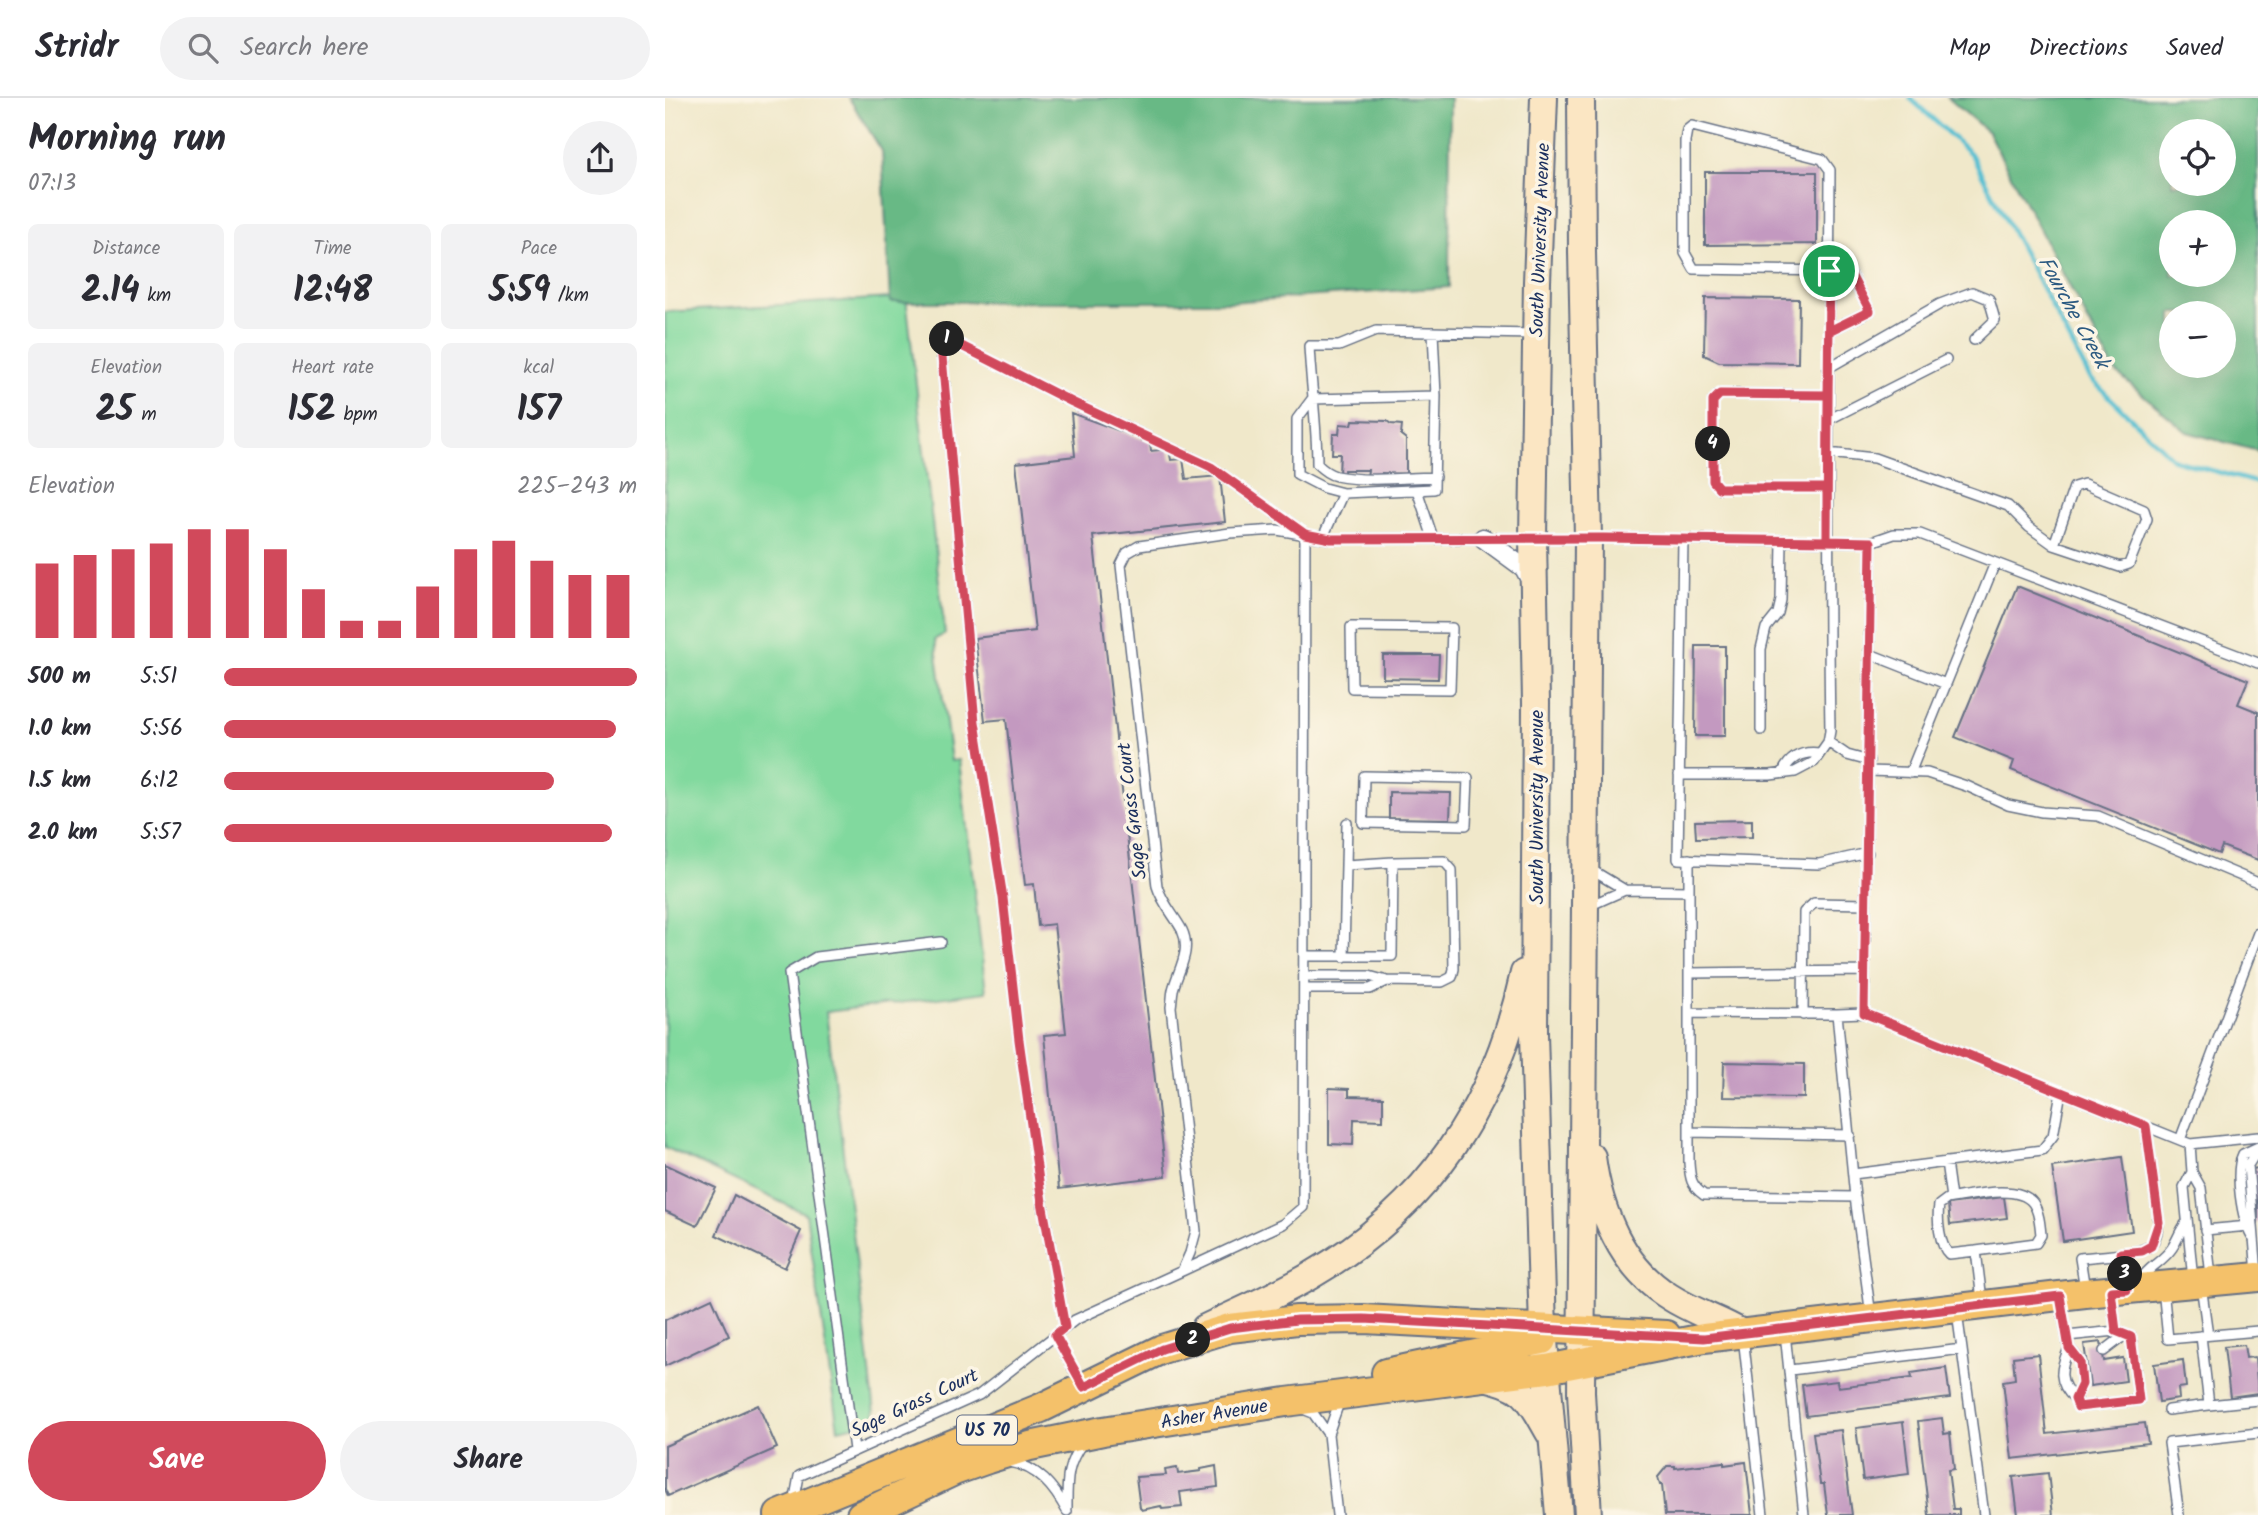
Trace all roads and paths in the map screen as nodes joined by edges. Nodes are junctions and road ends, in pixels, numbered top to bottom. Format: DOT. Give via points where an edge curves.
graph roads {
  1 [pos="1544,100"];
  2 [pos="1581,108"];
  3 [pos="1829,271"];
  4 [pos="1829,331"];
  5 [pos="1433,332"];
  6 [pos="1536,334"];
  7 [pos="1974,340"];
  8 [pos="1945,359"];
  9 [pos="1828,368"];
  10 [pos="1828,395"];
  11 [pos="1436,396"];
  12 [pos="1312,399"];
  13 [pos="1828,421"];
  14 [pos="1828,453"];
  15 [pos="1435,477"];
  16 [pos="1827,488"];
  17 [pos="1417,490"];
  18 [pos="1343,493"];
  19 [pos="1305,534"];
  20 [pos="1322,537"];
  21 [pos="1433,538"];
  22 [pos="1483,538"];
  23 [pos="1533,538"];
  24 [pos="1588,538"];
  25 [pos="1683,539"];
  26 [pos="1783,540"];
  27 [pos="1827,541"];
  28 [pos="1871,542"];
  29 [pos="2054,545"];
  30 [pos="1996,563"];
  31 [pos="1533,585"];
  32 [pos="1452,628"];
  33 [pos="1870,654"];
  34 [pos="2258,663"];
  35 [pos="1946,684"];
  36 [pos="1761,730"];
  37 [pos="1828,742"];
  38 [pos="1869,761"];
  39 [pos="1869,771"];
  40 [pos="1910,773"];
  41 [pos="1679,775"];
  42 [pos="1364,776"];
  43 [pos="1347,823"];
  44 [pos="1868,853"];
  45 [pos="1689,859"];
  46 [pos="1393,862"];
  47 [pos="1346,865"];
  48 [pos="1584,866"];
  49 [pos="2258,883"];
  50 [pos="1535,888"];
  51 [pos="1625,890"];
  52 [pos="1689,891"];
  53 [pos="1867,904"];
  54 [pos="1584,908"];
  55 [pos="2258,933"];
  56 [pos="941,942"];
  57 [pos="1304,956"];
  58 [pos="1344,957"];
  59 [pos="1865,971"];
  60 [pos="1803,972"];
  61 [pos="1689,973"];
  62 [pos="1304,976"];
  63 [pos="1387,981"];
  64 [pos="1304,989"];
  65 [pos="1689,1013"];
  66 [pos="1864,1013"];
  67 [pos="1837,1014"];
  68 [pos="1803,1015"];
  69 [pos="1584,1092"];
  70 [pos="2061,1092"];
  71 [pos="2146,1126"];
  72 [pos="1689,1132"];
  73 [pos="1850,1135"];
  74 [pos="2258,1137"];
  75 [pos="2180,1140"];
  76 [pos="2190,1144"];
  77 [pos="2258,1147"];
  78 [pos="2258,1155"];
  79 [pos="1946,1162"];
  80 [pos="2192,1172"];
  81 [pos="1853,1174"];
  82 [pos="1855,1196"];
  83 [pos="1951,1198"];
  84 [pos="2187,1222"];
  85 [pos="2250,1225"];
  86 [pos="2205,1230"];
  87 [pos="1976,1251"];
  88 [pos="2121,1253"];
  89 [pos="1182,1271"];
  90 [pos="2258,1277"];
  91 [pos="2202,1282"];
  92 [pos="2114,1291"];
  93 [pos="1970,1307"];
  94 [pos="1871,1318"];
  95 [pos="1065,1327"];
  96 [pos="1784,1328"];
  97 [pos="1581,1331"];
  98 [pos="2258,1331"];
  99 [pos="1742,1333"];
  100 [pos="2121,1333"];
  101 [pos="1543,1334"];
  102 [pos="1055,1335"];
  103 [pos="2204,1335"];
  104 [pos="2067,1336"];
  105 [pos="1704,1338"];
  106 [pos="1162,1349"];
  107 [pos="1962,1349"];
  108 [pos="2071,1351"];
  109 [pos="2104,1351"];
  110 [pos="2087,1353"];
  111 [pos="1581,1363"];
  112 [pos="1547,1369"];
  113 [pos="1790,1370"];
  114 [pos="1484,1377"];
  115 [pos="1084,1387"];
  116 [pos="1342,1395"];
  117 [pos="2075,1399"];
  118 [pos="2258,1400"];
  119 [pos="1286,1402"];
  120 [pos="2209,1405"];
  121 [pos="2168,1410"];
  122 [pos="1103,1431"];
  123 [pos="2258,1433"];
  124 [pos="1328,1434"];
  125 [pos="1554,1441"];
  126 [pos="854,1450"];
  127 [pos="988,1459"];
  128 [pos="797,1511"];
  129 [pos="1067,1513"];
  130 [pos="861,1515"];
  131 [pos="1337,1515"];
  132 [pos="1559,1515"];
  133 [pos="1588,1515"];
  134 [pos="1763,1515"];
  135 [pos="1804,1515"];
  136 [pos="1984,1515"];
  137 [pos="2179,1515"];
  1 -- 6 [label="main road, South University Avenue"];
  2 -- 24 [label="main road, South University Avenue"];
  3 -- 3 [label="lane" via="1831,170 1822,159 1692,126 1685,141 1685,253 1694,269"];
  3 -- 4 [label="lane"];
  3 -- 4 [label="lane" via="1851,275 1870,311"];
  4 -- 9 [label="lane"];
  5 -- 6 [label="lane"];
  5 -- 11 [label="lane"];
  5 -- 12 [label="lane" via="1376,331 1339,346 1309,346"];
  6 -- 23 [label="main road, South University Avenue"];
  7 -- 9 [label="lane" via="1995,320 1989,299 1972,292 1940,304"];
  8 -- 13 [label="lane"];
  9 -- 10 [label="lane"];
  10 -- 13 [label="lane"];
  10 -- 16 [label="lane" via="1720,394 1713,401 1713,481 1719,488"];
  11 -- 12 [label="lane"];
  11 -- 15 [label="lane"];
  12 -- 15 [label="lane" via="1317,464 1324,471 1372,478"];
  12 -- 18 [label="lane" via="1297,419 1297,474"];
  13 -- 14 [label="lane"];
  14 -- 16 [label="lane"];
  14 -- 29 [label="lane" via="1874,458 2008,506"];
  15 -- 17 [label="lane" via="1434,489"];
  16 -- 27 [label="lane"];
  17 -- 18 [label="lane"];
  17 -- 21 [label="lane"];
  18 -- 20 [label="lane"];
  19 -- 20 [label="lane, Sage Grass Court"];
  19 -- 57 [label="lane"];
  19 -- 89 [label="lane, Sage Grass Court" via="1277,530 1230,533 1139,546 1127,553 1121,565 1157,886 1184,933 1186,947 1171,1007 1196,1231"];
  19 -- 95 [label="lane" via="1211,467 940,335 975,722 1040,1188"];
  20 -- 21 [label="lane, Sage Grass Court"];
  21 -- 22 [label="lane, Sage Grass Court"];
  22 -- 23 [label="lane, Sage Grass Court"];
  22 -- 31 [label="street" via="1524,568"];
  23 -- 24 [label="lane, Sage Grass Court"];
  23 -- 31 [label="main road, South University Avenue"];
  24 -- 25 [label="lane, Sage Grass Court"];
  24 -- 48 [label="main road, South University Avenue"];
  25 -- 26 [label="lane, Sage Grass Court"];
  25 -- 41 [label="lane"];
  26 -- 27 [label="lane, Sage Grass Court"];
  26 -- 36 [label="lane" via="1781,600 1761,649"];
  27 -- 28 [label="lane, Sage Grass Court"];
  27 -- 37 [label="lane"];
  28 -- 30 [label="lane, Sage Grass Court" via="1894,534 1920,534"];
  28 -- 33 [label="lane"];
  29 -- 29 [label="lane" via="2120,567 2129,564 2147,519 2144,510 2084,484 2074,487"];
  30 -- 34 [label="lane, Sage Grass Court"];
  30 -- 35 [label="lane"];
  31 -- 50 [label="main road, South University Avenue"];
  32 -- 32 [label="lane" via="1351,627 1352,688 1450,689"];
  33 -- 35 [label="lane"];
  33 -- 38 [label="lane"];
  35 -- 40 [label="lane"];
  37 -- 38 [label="lane" via="1854,758"];
  37 -- 41 [label="lane" via="1814,762 1795,772"];
  38 -- 39 [label="lane"];
  39 -- 40 [label="lane"];
  39 -- 44 [label="lane"];
  40 -- 49 [label="lane" via="1927,773 2008,805 2098,816"];
  41 -- 45 [label="lane" via="1678,859"];
  42 -- 42 [label="lane" via="1363,823 1466,825 1468,778"];
  43 -- 47 [label="lane"];
  44 -- 45 [label="lane" via="1819,864"];
  44 -- 53 [label="lane"];
  45 -- 52 [label="lane"];
  46 -- 47 [label="lane"];
  46 -- 58 [label="lane" via="1392,956"];
  46 -- 63 [label="lane" via="1444,861 1453,870 1454,969 1452,977 1442,982"];
  47 -- 58 [label="lane"];
  48 -- 51 [label="lane"];
  48 -- 54 [label="main road, South University Avenue"];
  50 -- 101 [label="main road, South University Avenue" via="1534,1034"];
  50 -- 106 [label="main road" via="1525,971 1490,1082 1459,1138 1424,1184 1382,1225 1337,1259 1269,1298"];
  51 -- 52 [label="lane"];
  51 -- 54 [label="lane"];
  52 -- 61 [label="lane"];
  53 -- 59 [label="lane"];
  53 -- 60 [label="lane" via="1814,903 1804,912"];
  54 -- 69 [label="main road, South University Avenue"];
  55 -- 75 [label="lane"];
  56 -- 126 [label="lane" via="816,957 789,973"];
  57 -- 58 [label="lane"];
  57 -- 62 [label="lane"];
  59 -- 60 [label="lane"];
  59 -- 66 [label="lane"];
  60 -- 61 [label="lane"];
  60 -- 68 [label="lane"];
  61 -- 65 [label="lane"];
  62 -- 63 [label="lane" via="1369,976"];
  62 -- 64 [label="lane"];
  63 -- 64 [label="lane" via="1370,989"];
  64 -- 89 [label="lane" via="1303,1207 1283,1224"];
  65 -- 68 [label="lane"];
  65 -- 72 [label="lane"];
  66 -- 67 [label="lane"];
  66 -- 70 [label="lane"];
  67 -- 68 [label="lane"];
  67 -- 73 [label="lane"];
  69 -- 97 [label="main road, South University Avenue"];
  69 -- 99 [label="main road" via="1594,1167 1614,1234 1629,1259 1669,1297"];
  70 -- 71 [label="lane"];
  70 -- 79 [label="lane" via="2053,1136 2042,1150"];
  71 -- 75 [label="lane"];
  71 -- 88 [label="lane" via="2159,1222 2151,1246"];
  72 -- 73 [label="lane"];
  72 -- 82 [label="lane" via="1690,1181 1704,1195"];
  73 -- 81 [label="lane"];
  74 -- 76 [label="lane"];
  75 -- 76 [label="lane"];
  76 -- 80 [label="lane"];
  77 -- 85 [label="lane" via="2243,1154 2238,1169"];
  78 -- 85 [label="lane" via="2248,1165"];
  79 -- 81 [label="lane"];
  79 -- 83 [label="lane"];
  80 -- 84 [label="lane" via="2184,1187"];
  80 -- 86 [label="lane" via="2201,1188"];
  81 -- 82 [label="lane"];
  82 -- 94 [label="lane"];
  83 -- 87 [label="lane" via="1939,1205 1944,1250 1949,1254"];
  83 -- 87 [label="lane" via="2013,1191 2032,1201 2037,1211 2042,1235 2036,1244"];
  84 -- 91 [label="lane"];
  84 -- 92 [label="lane" via="2161,1260"];
  85 -- 86 [label="lane"];
  85 -- 90 [label="lane"];
  86 -- 91 [label="lane"];
  87 -- 93 [label="lane"];
  88 -- 92 [label="lane"];
  88 -- 92 [label="lane" via="2080,1258"];
  89 -- 95 [label="lane, Sage Grass Court"];
  90 -- 91 [label="main road, US 70"];
  91 -- 92 [label="main road, US 70"];
  91 -- 103 [label="lane"];
  92 -- 93 [label="main road, US 70"];
  92 -- 100 [label="lane"];
  92 -- 103 [label="lane" via="2168,1339"];
  92 -- 104 [label="lane"];
  93 -- 94 [label="main road, US 70"];
  93 -- 107 [label="lane"];
  94 -- 96 [label="main road, US 70"];
  95 -- 102 [label="lane, Sage Grass Court"];
  96 -- 99 [label="main road, US 70"];
  96 -- 113 [label="lane"];
  97 -- 101 [label="main road"];
  97 -- 105 [label="main road, US 70"];
  97 -- 111 [label="main road, South University Avenue"];
  98 -- 103 [label="lane"];
  99 -- 105 [label="main road, US 70"];
  99 -- 134 [label="lane"];
  100 -- 104 [label="lane"];
  100 -- 109 [label="lane"];
  100 -- 117 [label="lane" via="2131,1337 2139,1400 2078,1407"];
  101 -- 106 [label="main road, US 70" via="1364,1319 1297,1320 1230,1328"];
  101 -- 112 [label="main road, South University Avenue"];
  101 -- 119 [label="main road" via="1341,1383"];
  102 -- 115 [label="lane"];
  102 -- 126 [label="lane, Sage Grass Court" via="979,1395"];
  103 -- 120 [label="lane"];
  104 -- 108 [label="lane"];
  105 -- 111 [label="main road, US 70"];
  106 -- 115 [label="main road, US 70"];
  107 -- 113 [label="lane"];
  107 -- 136 [label="lane"];
  108 -- 110 [label="lane"];
  108 -- 117 [label="lane" via="2080,1362 2082,1384"];
  108 -- 117 [label="lane" via="2061,1366 2064,1389"];
  111 -- 112 [label="main road, Asher Avenue / US 70"];
  111 -- 133 [label="main road, South University Avenue"];
  112 -- 114 [label="main road, Asher Avenue / US 70"];
  112 -- 125 [label="main road, South University Avenue"];
  113 -- 135 [label="lane"];
  114 -- 116 [label="main road, Asher Avenue / US 70"];
  114 -- 125 [label="main road" via="1526,1394"];
  115 -- 128 [label="main road, US 70"];
  116 -- 119 [label="main road, Asher Avenue / US 70"];
  116 -- 124 [label="lane"];
  118 -- 120 [label="lane"];
  119 -- 122 [label="main road, Asher Avenue / US 70"];
  119 -- 124 [label="lane" via="1313,1413"];
  120 -- 121 [label="lane"];
  122 -- 127 [label="main road, Asher Avenue / US 70"];
  122 -- 129 [label="lane" via="1084,1441 1073,1456"];
  123 -- 137 [label="lane" via="2169,1443"];
  124 -- 131 [label="lane"];
  125 -- 132 [label="main road, South University Avenue"];
  126 -- 128 [label="lane, Sage Grass Court" via="799,1475"];
  127 -- 129 [label="lane" via="1033,1470 1053,1488"];
  127 -- 130 [label="main road, Asher Avenue / US 70"];
}
